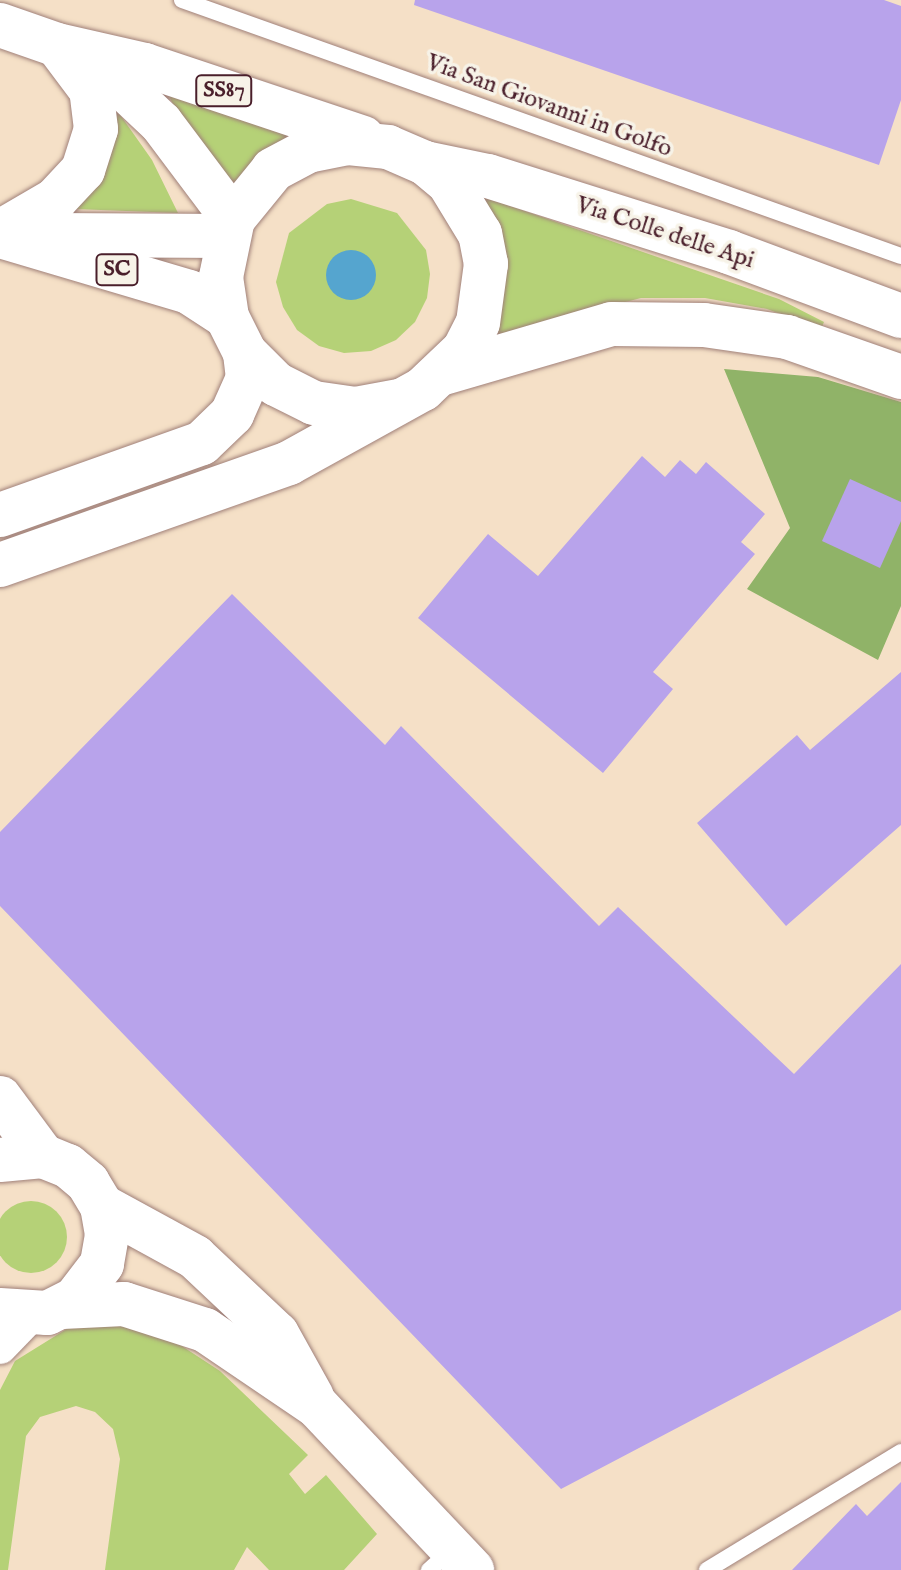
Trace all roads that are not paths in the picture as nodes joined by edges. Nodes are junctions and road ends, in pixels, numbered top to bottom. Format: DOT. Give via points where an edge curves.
graph roads {
  1 [pos="182,0"];
  2 [pos="0,25"];
  3 [pos="57,45"];
  4 [pos="407,155"];
  5 [pos="230,228"];
  6 [pos="0,234"];
  7 [pos="901,256"];
  8 [pos="878,300"];
  9 [pos="236,335"];
  10 [pos="444,373"];
  11 [pos="901,377"];
  12 [pos="399,401"];
  13 [pos="0,515"];
  14 [pos="0,565"];
  15 [pos="0,1098"];
  16 [pos="43,1156"];
  17 [pos="0,1160"];
  18 [pos="102,1206"];
  19 [pos="31,1310"];
  20 [pos="0,1347"];
  21 [pos="317,1406"];
  22 [pos="901,1452"];
  23 [pos="451,1563"];
  24 [pos="707,1570"];
  1 -- 7 [label="lane, Via San Giovanni in Golfo"];
  2 -- 3 [label="main road, SS87"];
  3 -- 4 [label="main road, SS87" via="145,65"];
  3 -- 5 [label="main road, SS87" via="112,77 161,123"];
  3 -- 6 [label="main road" via="91,90 96,129 83,170 55,200"];
  4 -- 5 [label="main road" via="348,143 308,151 273,170"];
  4 -- 8 [label="main road, Via Colle delle Api / SS87"];
  4 -- 10 [label="main road" via="467,206 486,264 478,323"];
  5 -- 6 [label="main road, SC"];
  5 -- 9 [label="main road" via="221,277"];
  6 -- 9 [label="main road, SC" via="189,292"];
  9 -- 12 [label="main road" via="276,384 314,403 356,409"];
  9 -- 13 [label="main road" via="248,378 232,414 202,443"];
  10 -- 11 [label="main road" via="612,324 787,337"];
  10 -- 12 [label="main road"];
  12 -- 14 [label="main road" via="289,463"];
  15 -- 16 [label="main road"];
  16 -- 17 [label="main road"];
  16 -- 18 [label="main road" via="68,1166 88,1183"];
  18 -- 19 [label="main road" via="107,1235 102,1264 86,1289"];
  18 -- 21 [label="main road" via="195,1257 277,1334"];
  19 -- 20 [label="street"];
  19 -- 21 [label="main road" via="124,1304 205,1330"];
  21 -- 23 [label="main road"];
  22 -- 24 [label="lane"];
}
